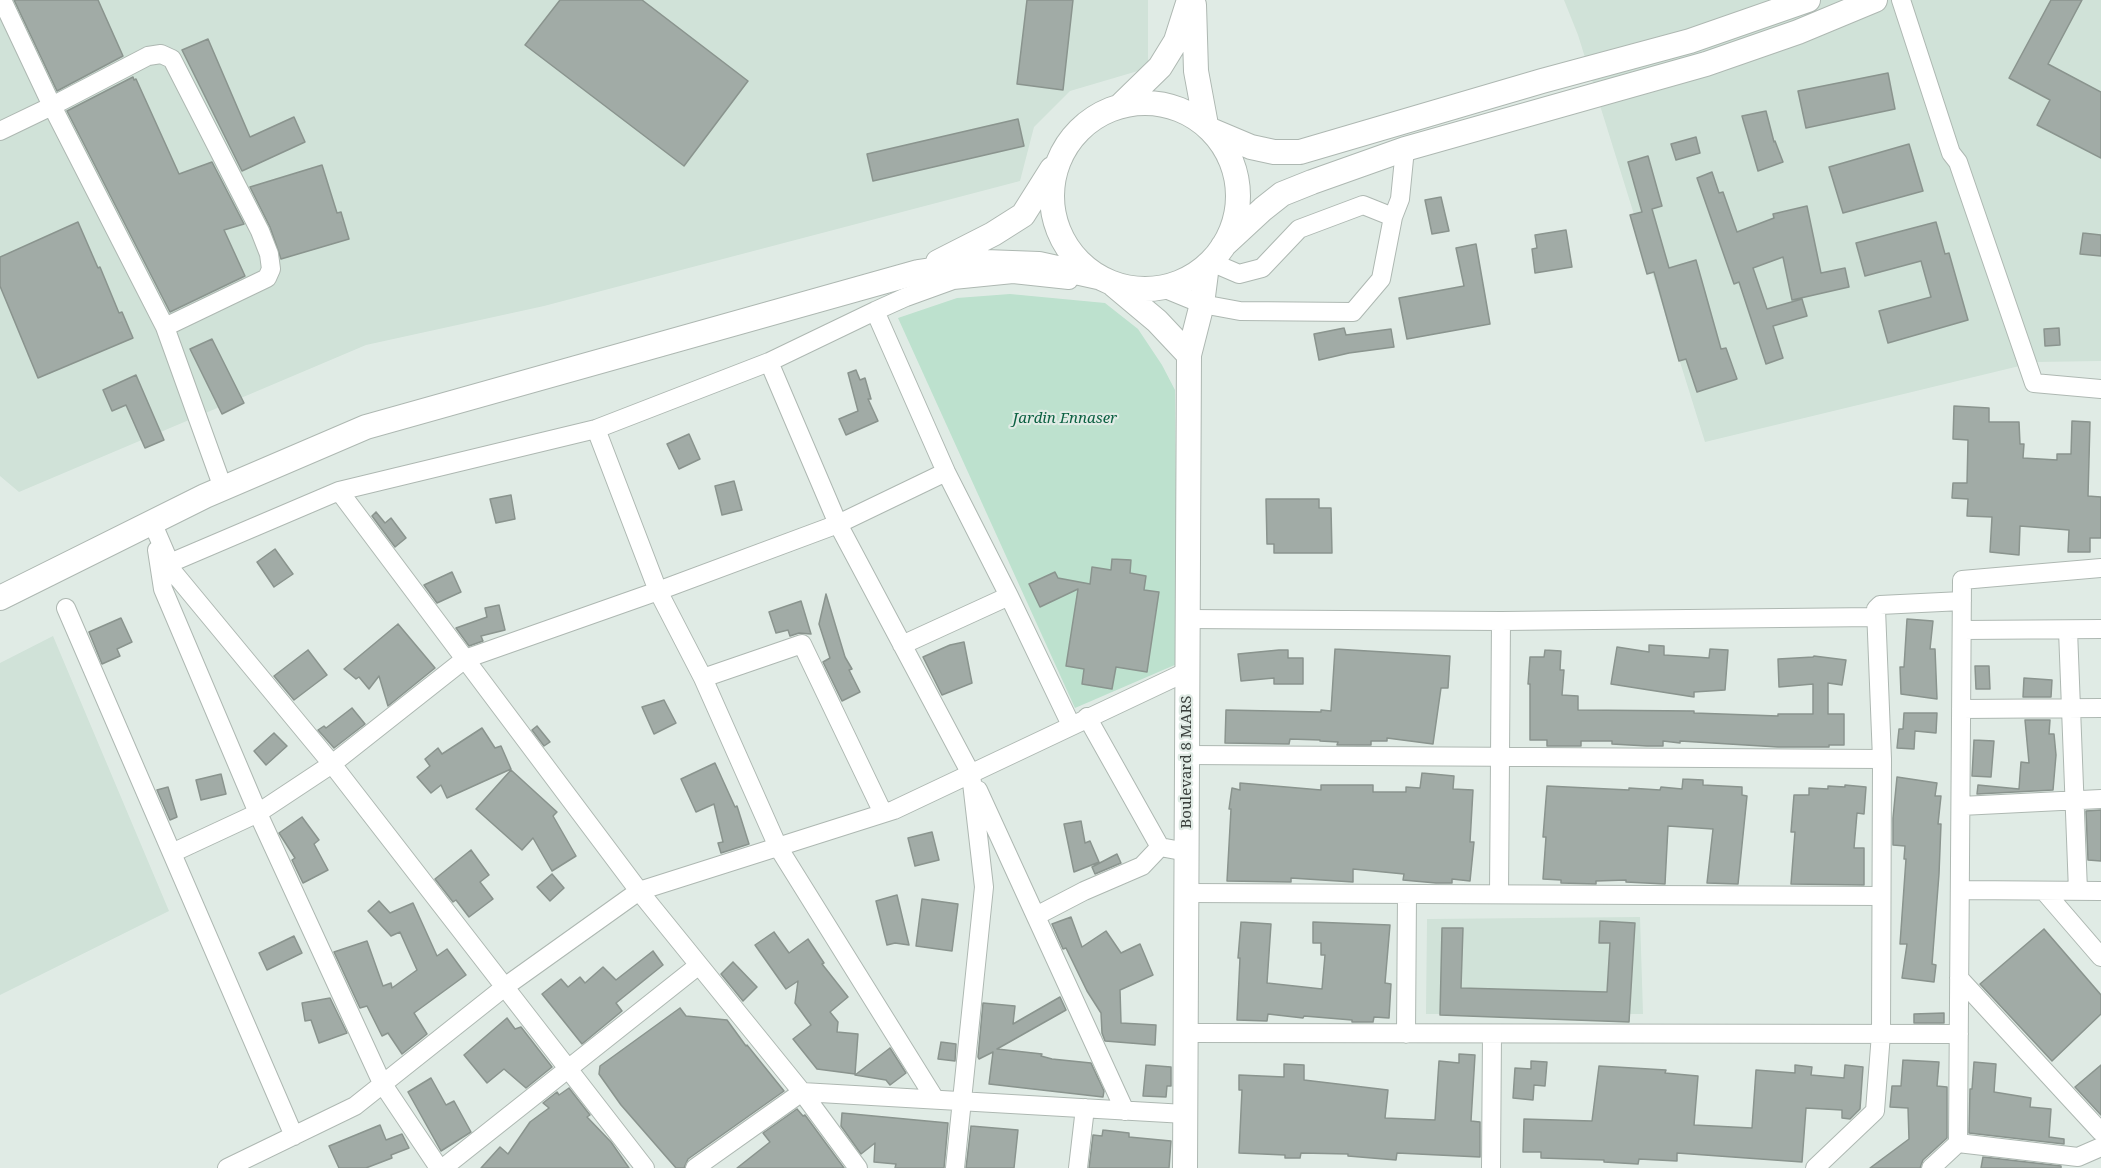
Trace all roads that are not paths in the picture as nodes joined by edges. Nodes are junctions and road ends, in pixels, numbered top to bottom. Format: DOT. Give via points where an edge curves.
graph roads {
  1 [pos="2,0"];
  2 [pos="1189,0"];
  3 [pos="1194,0"];
  4 [pos="1808,0"];
  5 [pos="1875,0"];
  6 [pos="1901,0"];
  7 [pos="1120,105"];
  8 [pos="52,106"];
  9 [pos="1210,128"];
  10 [pos="0,131"];
  11 [pos="1406,149"];
  12 [pos="1058,160"];
  13 [pos="1393,217"];
  14 [pos="1214,258"];
  15 [pos="918,272"];
  16 [pos="1106,281"];
  17 [pos="1163,288"];
  18 [pos="1202,304"];
  19 [pos="875,311"];
  20 [pos="165,327"];
  21 [pos="1189,355"];
  22 [pos="769,362"];
  23 [pos="2101,388"];
  24 [pos="596,429"];
  25 [pos="946,472"];
  26 [pos="223,488"];
  27 [pos="339,491"];
  28 [pos="152,522"];
  29 [pos="838,524"];
  30 [pos="170,563"];
  31 [pos="2101,568"];
  32 [pos="658,591"];
  33 [pos="1009,596"];
  34 [pos="0,598"];
  35 [pos="1962,601"];
  36 [pos="66,608"];
  37 [pos="1875,617"];
  38 [pos="1188,619"];
  39 [pos="1502,621"];
  40 [pos="2101,629"];
  41 [pos="1962,630"];
  42 [pos="2068,630"];
  43 [pos="902,645"];
  44 [pos="465,659"];
  45 [pos="1188,671"];
  46 [pos="703,678"];
  47 [pos="2101,708"];
  48 [pos="1961,709"];
  49 [pos="2071,710"];
  50 [pos="1088,717"];
  51 [pos="1071,725"];
  52 [pos="1187,755"];
  53 [pos="1499,757"];
  54 [pos="1882,759"];
  55 [pos="332,764"];
  56 [pos="971,774"];
  57 [pos="2074,800"];
  58 [pos="2101,800"];
  59 [pos="1961,806"];
  60 [pos="258,813"];
  61 [pos="883,813"];
  62 [pos="1160,846"];
  63 [pos="778,847"];
  64 [pos="1187,852"];
  65 [pos="172,853"];
  66 [pos="1960,890"];
  67 [pos="639,891"];
  68 [pos="2044,891"];
  69 [pos="2078,891"];
  70 [pos="2101,891"];
  71 [pos="1187,893"];
  72 [pos="1407,894"];
  73 [pos="1499,894"];
  74 [pos="1881,896"];
  75 [pos="1036,916"];
  76 [pos="2101,957"];
  77 [pos="699,965"];
  78 [pos="1959,978"];
  79 [pos="506,986"];
  80 [pos="1186,1033"];
  81 [pos="1406,1034"];
  82 [pos="1492,1034"];
  83 [pos="1881,1034"];
  84 [pos="1959,1034"];
  85 [pos="569,1068"];
  86 [pos="382,1083"];
  87 [pos="802,1092"];
  88 [pos="934,1099"];
  89 [pos="963,1101"];
  90 [pos="1085,1108"];
  91 [pos="1125,1111"];
  92 [pos="1185,1114"];
  93 [pos="2101,1132"];
  94 [pos="294,1136"];
  95 [pos="1958,1143"];
  96 [pos="2101,1147"];
  97 [pos="227,1168"];
  98 [pos="441,1168"];
  99 [pos="645,1168"];
  100 [pos="694,1168"];
  101 [pos="858,1168"];
  102 [pos="955,1168"];
  103 [pos="1078,1168"];
  104 [pos="1185,1168"];
  105 [pos="1491,1168"];
  106 [pos="1815,1168"];
  107 [pos="1931,1168"];
  1 -- 8 [label="street"];
  2 -- 7 [label="main road" via="1176,41 1160,67"];
  3 -- 9 [label="main road" via="1196,71"];
  4 -- 9 [label="main road" via="1690,41 1300,152 1251,147"];
  5 -- 11 [label="main road" via="1706,64"];
  6 -- 23 [label="street" via="2034,383"];
  7 -- 9 [label="main road" via="1151,102 1180,108"];
  7 -- 12 [label="main road" via="1094,116 1073,135"];
  8 -- 10 [label="street"];
  8 -- 20 [label="street"];
  8 -- 20 [label="street" via="148,56 161,54 172,59 260,231 269,254 271,269 267,278"];
  9 -- 14 [label="main road" via="1230,157 1238,187 1236,218"];
  11 -- 13 [label="street" via="1400,199"];
  11 -- 14 [label="main road" via="1282,195"];
  12 -- 15 [label="main road" via="1023,215"];
  12 -- 16 [label="main road" via="1051,186 1053,213 1061,238 1077,261"];
  13 -- 14 [label="street" via="1363,205 1299,229 1262,268 1239,274"];
  13 -- 18 [label="street" via="1381,279 1353,312 1240,311"];
  14 -- 17 [label="main road" via="1187,280"];
  14 -- 18 [label="main road, Boulevard 8 MARS"];
  15 -- 16 [label="main road" via="984,262 1039,264"];
  15 -- 26 [label="main road" via="366,427"];
  16 -- 17 [label="main road" via="1137,290"];
  16 -- 19 [label="street" via="1013,274 953,280"];
  16 -- 21 [label="main road" via="1157,321"];
  17 -- 18 [label="street"];
  18 -- 21 [label="main road, Boulevard 8 MARS"];
  19 -- 22 [label="street"];
  19 -- 25 [label="street"];
  20 -- 26 [label="street"];
  21 -- 38 [label="main road, Boulevard 8 MARS"];
  22 -- 24 [label="street"];
  22 -- 29 [label="street"];
  24 -- 27 [label="street"];
  24 -- 32 [label="street"];
  25 -- 29 [label="street"];
  25 -- 33 [label="street"];
  26 -- 28 [label="main road"];
  27 -- 30 [label="street"];
  27 -- 44 [label="street"];
  28 -- 30 [label="street"];
  28 -- 34 [label="main road"];
  28 -- 60 [label="street" via="163,589"];
  29 -- 32 [label="street"];
  29 -- 43 [label="street"];
  30 -- 55 [label="street" via="174,573"];
  31 -- 35 [label="street" via="1962,580"];
  32 -- 44 [label="street"];
  32 -- 46 [label="street"];
  33 -- 43 [label="street"];
  33 -- 51 [label="street"];
  35 -- 37 [label="street" via="1880,605"];
  35 -- 41 [label="street"];
  36 -- 65 [label="street"];
  37 -- 39 [label="street"];
  37 -- 54 [label="street"];
  38 -- 39 [label="street"];
  38 -- 45 [label="main road, Boulevard 8 MARS"];
  39 -- 53 [label="street"];
  40 -- 42 [label="street"];
  41 -- 42 [label="street"];
  41 -- 48 [label="street"];
  42 -- 49 [label="street"];
  43 -- 56 [label="street"];
  44 -- 55 [label="street"];
  44 -- 67 [label="street"];
  45 -- 50 [label="street"];
  45 -- 52 [label="main road, Boulevard 8 MARS"];
  46 -- 61 [label="street" via="802,644"];
  46 -- 63 [label="street"];
  47 -- 49 [label="street"];
  48 -- 49 [label="street"];
  48 -- 59 [label="street"];
  49 -- 57 [label="street"];
  50 -- 51 [label="street"];
  50 -- 62 [label="street"];
  51 -- 56 [label="street"];
  52 -- 53 [label="street"];
  52 -- 64 [label="main road, Boulevard 8 MARS"];
  53 -- 54 [label="street"];
  53 -- 73 [label="street"];
  54 -- 74 [label="street"];
  55 -- 60 [label="street"];
  55 -- 79 [label="street"];
  56 -- 61 [label="street"];
  56 -- 75 [label="street"];
  56 -- 89 [label="street" via="984,887"];
  57 -- 58 [label="street"];
  57 -- 59 [label="street"];
  57 -- 69 [label="street"];
  59 -- 66 [label="street"];
  60 -- 65 [label="street"];
  60 -- 86 [label="street"];
  61 -- 63 [label="street"];
  62 -- 64 [label="street"];
  62 -- 75 [label="street" via="1142,866"];
  63 -- 67 [label="street"];
  63 -- 88 [label="street"];
  64 -- 71 [label="main road, Boulevard 8 MARS"];
  65 -- 94 [label="street"];
  66 -- 68 [label="street"];
  66 -- 78 [label="street"];
  67 -- 77 [label="street"];
  67 -- 79 [label="street"];
  68 -- 69 [label="street"];
  68 -- 76 [label="street"];
  69 -- 70 [label="street"];
  71 -- 72 [label="street"];
  71 -- 80 [label="main road, Boulevard 8 MARS"];
  72 -- 73 [label="street"];
  72 -- 81 [label="street"];
  73 -- 74 [label="street"];
  74 -- 83 [label="street"];
  75 -- 91 [label="street"];
  77 -- 85 [label="street"];
  77 -- 87 [label="street"];
  78 -- 84 [label="street"];
  78 -- 93 [label="street"];
  79 -- 85 [label="street"];
  79 -- 86 [label="street"];
  80 -- 81 [label="street"];
  80 -- 92 [label="main road, Boulevard 8 MARS"];
  81 -- 82 [label="street"];
  82 -- 83 [label="street"];
  82 -- 105 [label="street"];
  83 -- 84 [label="street"];
  83 -- 106 [label="street" via="1875,1111"];
  84 -- 95 [label="street"];
  85 -- 98 [label="street"];
  85 -- 99 [label="street"];
  86 -- 94 [label="street" via="355,1106"];
  86 -- 98 [label="street"];
  87 -- 88 [label="street"];
  87 -- 100 [label="street"];
  87 -- 101 [label="street"];
  88 -- 89 [label="street"];
  89 -- 90 [label="street"];
  89 -- 102 [label="street"];
  90 -- 91 [label="street"];
  90 -- 103 [label="street"];
  91 -- 92 [label="street"];
  92 -- 104 [label="main road, Boulevard 8 MARS"];
  94 -- 97 [label="street"];
  95 -- 96 [label="street" via="2078,1157"];
  95 -- 107 [label="street"];
}
